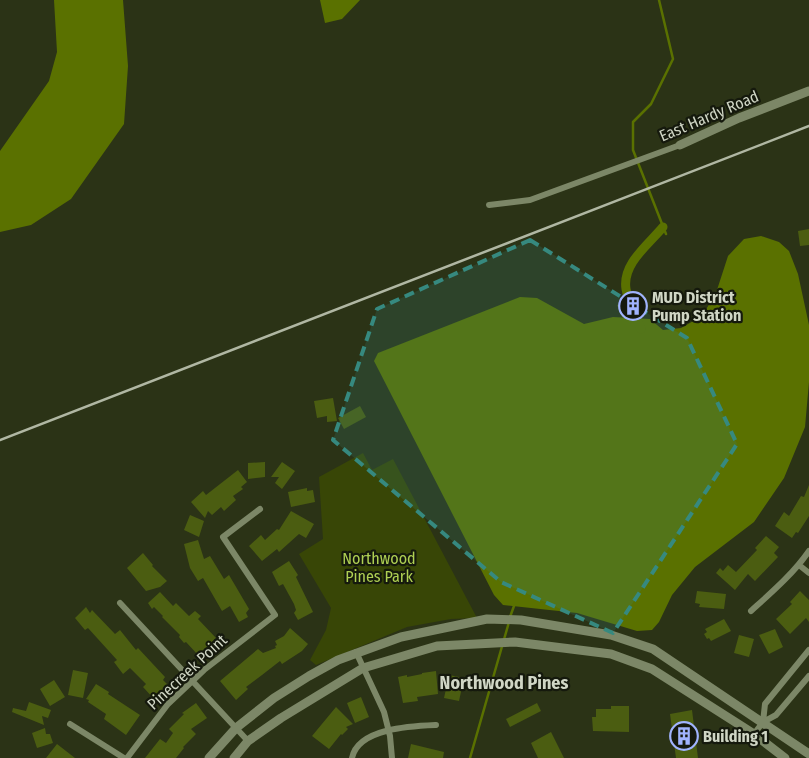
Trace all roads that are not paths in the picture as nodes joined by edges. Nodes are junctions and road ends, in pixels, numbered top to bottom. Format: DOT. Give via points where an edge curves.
graph roads {
  1 [pos="809,91"];
  2 [pos="680,145"];
  3 [pos="489,205"];
  4 [pos="260,510"];
  5 [pos="809,551"];
  6 [pos="799,565"];
  7 [pos="809,573"];
  8 [pos="120,603"];
  9 [pos="751,610"];
  10 [pos="809,650"];
  11 [pos="356,652"];
  12 [pos="363,668"];
  13 [pos="809,676"];
  14 [pos="192,681"];
  15 [pos="763,722"];
  16 [pos="70,724"];
  17 [pos="436,724"];
  18 [pos="236,728"];
  19 [pos="388,729"];
  20 [pos="754,734"];
  21 [pos="248,742"];
  22 [pos="809,754"];
  23 [pos="125,758"];
  24 [pos="209,758"];
  25 [pos="234,758"];
  26 [pos="352,758"];
  27 [pos="392,758"];
  28 [pos="784,758"];
  1 -- 2 [label="street, East Hardy Road"];
  2 -- 3 [label="street, East Hardy Road" via="530,200"];
  4 -- 14 [label="street, Pinecreek Point" via="223,537 274,615"];
  5 -- 6 [label="street"];
  6 -- 7 [label="street"];
  6 -- 9 [label="street"];
  8 -- 14 [label="street"];
  10 -- 15 [label="street" via="765,704"];
  11 -- 12 [label="street"];
  11 -- 15 [label="street" via="410,635 486,619 521,620 611,635 653,649"];
  11 -- 18 [label="street" via="294,684"];
  12 -- 19 [label="street" via="378,696"];
  12 -- 20 [label="street" via="437,646 493,642 611,654 652,669"];
  12 -- 21 [label="street"];
  13 -- 15 [label="street" via="776,715"];
  14 -- 18 [label="street"];
  14 -- 23 [label="street, Pinecreek Point" via="168,704"];
  15 -- 20 [label="street"];
  15 -- 22 [label="street"];
  16 -- 23 [label="street"];
  17 -- 19 [label="street"];
  18 -- 21 [label="street"];
  18 -- 24 [label="street"];
  19 -- 26 [label="street" via="362,742"];
  19 -- 27 [label="street"];
  20 -- 28 [label="street"];
  21 -- 25 [label="street"];
}
